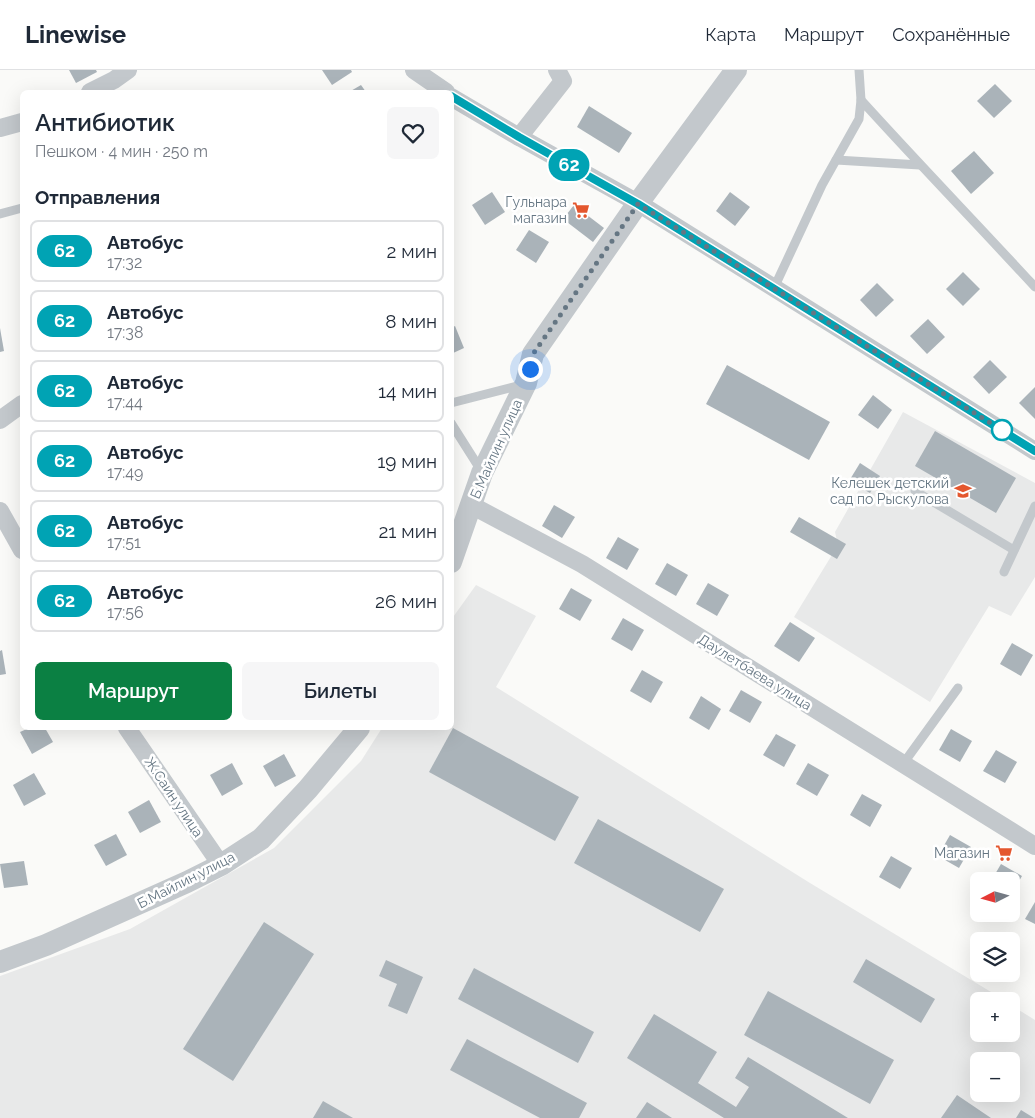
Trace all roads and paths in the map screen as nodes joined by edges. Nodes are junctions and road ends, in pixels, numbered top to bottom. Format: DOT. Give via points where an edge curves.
graph roads {
  1 [pos="128,70"];
  2 [pos="414,70"];
  3 [pos="736,70"];
  4 [pos="859,70"];
  5 [pos="565,74"];
  6 [pos="94,90"];
  7 [pos="443,90"];
  8 [pos="861,100"];
  9 [pos="454,103"];
  10 [pos="20,123"];
  11 [pos="0,128"];
  12 [pos="519,137"];
  13 [pos="836,160"];
  14 [pos="920,165"];
  15 [pos="638,204"];
  16 [pos="20,209"];
  17 [pos="0,214"];
  18 [pos="1035,286"];
  19 [pos="774,288"];
  20 [pos="526,384"];
  21 [pos="454,402"];
  22 [pos="20,405"];
  23 [pos="0,420"];
  24 [pos="454,428"];
  25 [pos="1035,451"];
  26 [pos="482,473"];
  27 [pos="916,491"];
  28 [pos="471,505"];
  29 [pos="1035,506"];
  30 [pos="0,511"];
  31 [pos="20,546"];
  32 [pos="1014,550"];
  33 [pos="454,553"];
  34 [pos="1004,572"];
  35 [pos="958,688"];
  36 [pos="128,730"];
  37 [pos="357,730"];
  38 [pos="903,764"];
  39 [pos="1035,846"];
  40 [pos="221,865"];
  41 [pos="0,962"];
  1 -- 6 [label="street"];
  2 -- 7 [label="street"];
  3 -- 15 [label="street, Б.Майлин улица"];
  4 -- 8 [label="lane"];
  5 -- 12 [label="street"];
  8 -- 13 [label="lane" via="859,119"];
  8 -- 14 [label="lane"];
  9 -- 12 [label="street"];
  10 -- 11 [label="street"];
  12 -- 15 [label="street"];
  13 -- 14 [label="lane"];
  13 -- 19 [label="lane"];
  14 -- 18 [label="lane"];
  15 -- 19 [label="street"];
  15 -- 20 [label="street, Б.Майлин улица" via="533,354"];
  16 -- 17 [label="lane"];
  19 -- 25 [label="street"];
  20 -- 21 [label="lane"];
  20 -- 26 [label="street, Б.Майлин улица"];
  22 -- 23 [label="street"];
  24 -- 26 [label="lane"];
  26 -- 28 [label="street, Б.Майлин улица"];
  27 -- 32 [label="lane"];
  28 -- 33 [label="street, Б.Майлин улица"];
  28 -- 38 [label="street, Даулетбаева улица" via="582,564"];
  29 -- 32 [label="lane"];
  30 -- 31 [label="street"];
  32 -- 34 [label="lane"];
  35 -- 38 [label="lane"];
  36 -- 40 [label="street, Ж.Саин улица"];
  37 -- 40 [label="street, Б.Майлин улица" via="261,839"];
  38 -- 39 [label="street, Даулетбаева улица"];
  40 -- 41 [label="street, Б.Майлин улица" via="46,945"];
}
